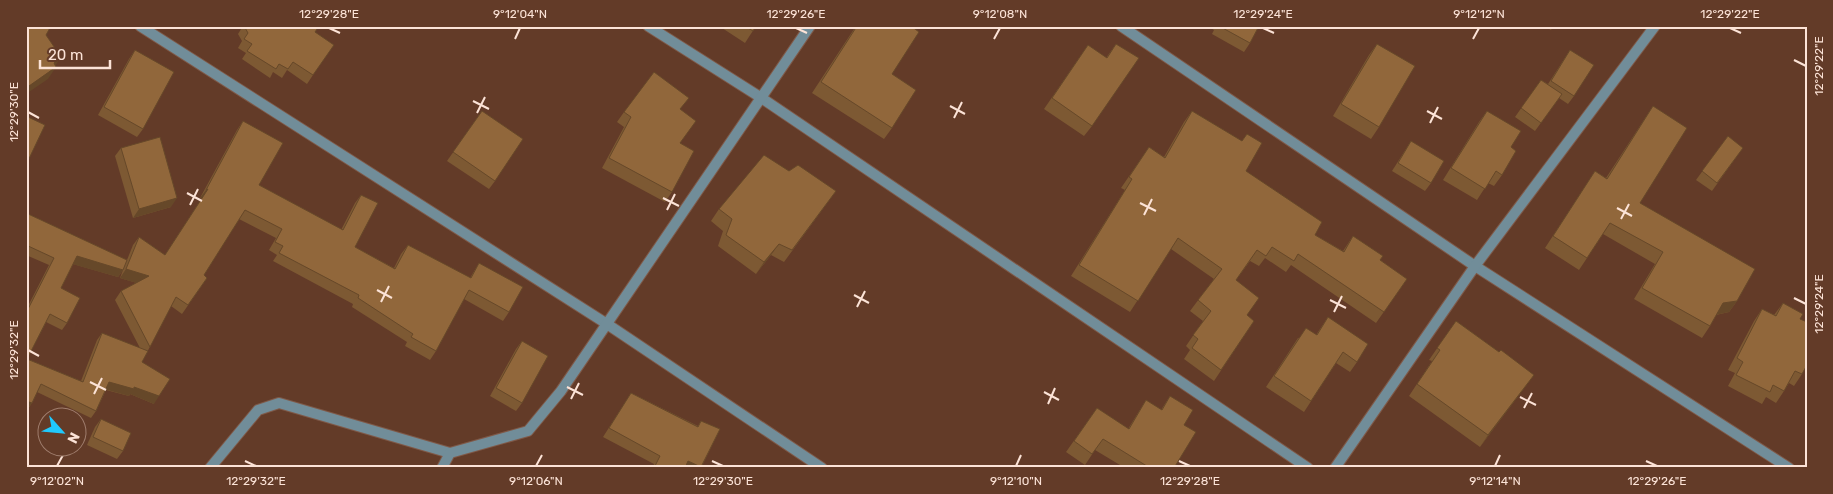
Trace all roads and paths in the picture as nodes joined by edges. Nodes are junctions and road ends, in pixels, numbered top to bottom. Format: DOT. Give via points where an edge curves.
graph roads {
  1 [pos="140,26"];
  2 [pos="648,26"];
  3 [pos="810,26"];
  4 [pos="1121,26"];
  5 [pos="1655,26"];
  6 [pos="760,97"];
  7 [pos="1475,266"];
  8 [pos="607,324"];
  9 [pos="450,453"];
  10 [pos="210,468"];
  11 [pos="442,468"];
  12 [pos="822,468"];
  13 [pos="1308,468"];
  14 [pos="1335,468"];
  15 [pos="1788,468"];
  1 -- 8 [label="street"];
  2 -- 6 [label="street"];
  3 -- 6 [label="street"];
  4 -- 7 [label="street"];
  5 -- 7 [label="street"];
  6 -- 8 [label="street"];
  6 -- 13 [label="street"];
  7 -- 14 [label="street"];
  7 -- 15 [label="street"];
  8 -- 9 [label="street" via="561,391 528,430"];
  8 -- 12 [label="street"];
  9 -- 10 [label="street" via="279,402 258,410"];
  9 -- 11 [label="street"];
}
